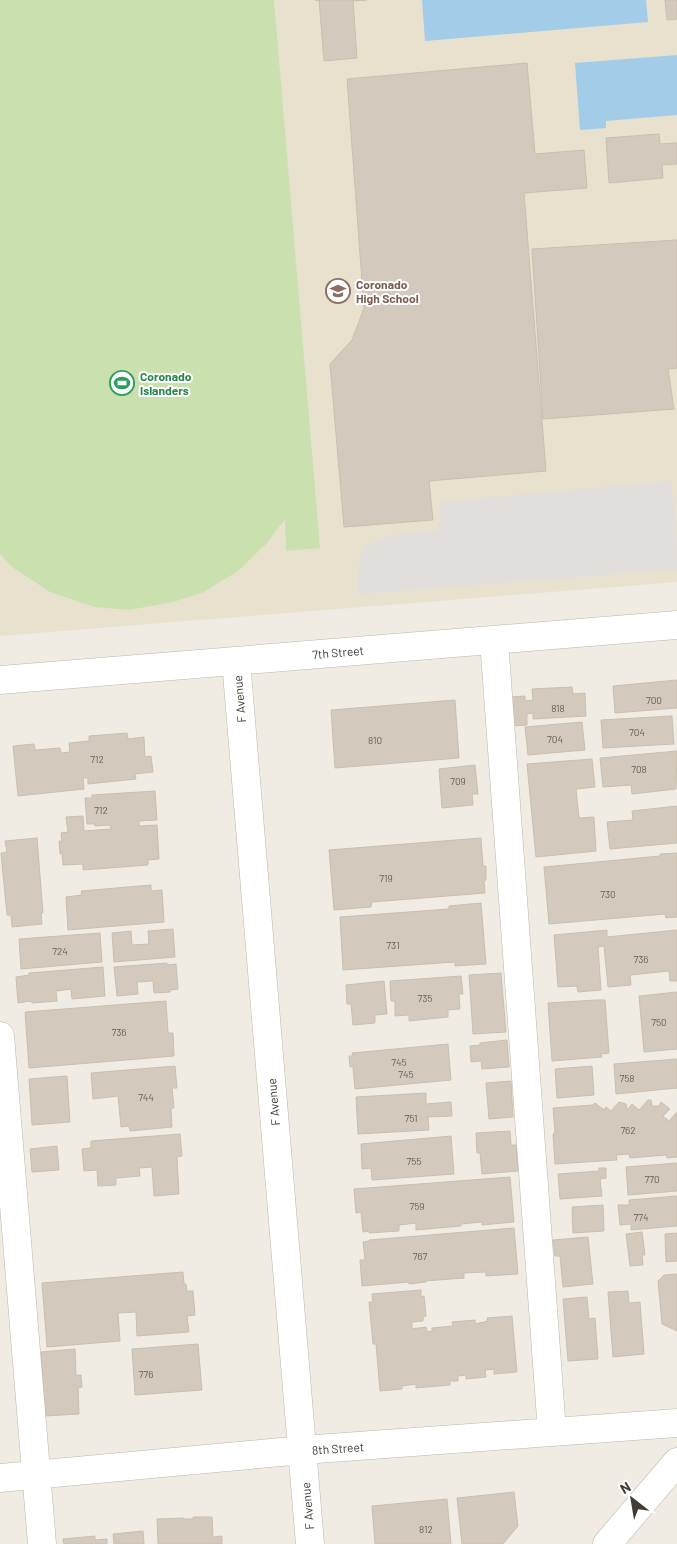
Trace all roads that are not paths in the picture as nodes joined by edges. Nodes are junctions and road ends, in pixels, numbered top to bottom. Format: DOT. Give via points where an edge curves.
graph roads {
  1 [pos="677,625"];
  2 [pos="494,640"];
  3 [pos="236,661"];
  4 [pos="0,680"];
  5 [pos="0,1036"];
  6 [pos="677,1423"];
  7 [pos="552,1432"];
  8 [pos="303,1450"];
  9 [pos="677,1462"];
  10 [pos="36,1475"];
  11 [pos="0,1478"];
  12 [pos="42,1544"];
  13 [pos="310,1544"];
  14 [pos="607,1544"];
  1 -- 2 [label="street, 7th Street"];
  2 -- 3 [label="street, 7th Street"];
  2 -- 7 [label="street"];
  3 -- 4 [label="street, 7th Street"];
  3 -- 8 [label="street, F Avenue"];
  5 -- 10 [label="street"];
  6 -- 7 [label="street, 8th Street"];
  7 -- 8 [label="street, 8th Street"];
  8 -- 10 [label="street, 8th Street"];
  8 -- 13 [label="street, F Avenue"];
  9 -- 14 [label="street"];
  10 -- 11 [label="street, 8th Street"];
  10 -- 12 [label="street"];
}
